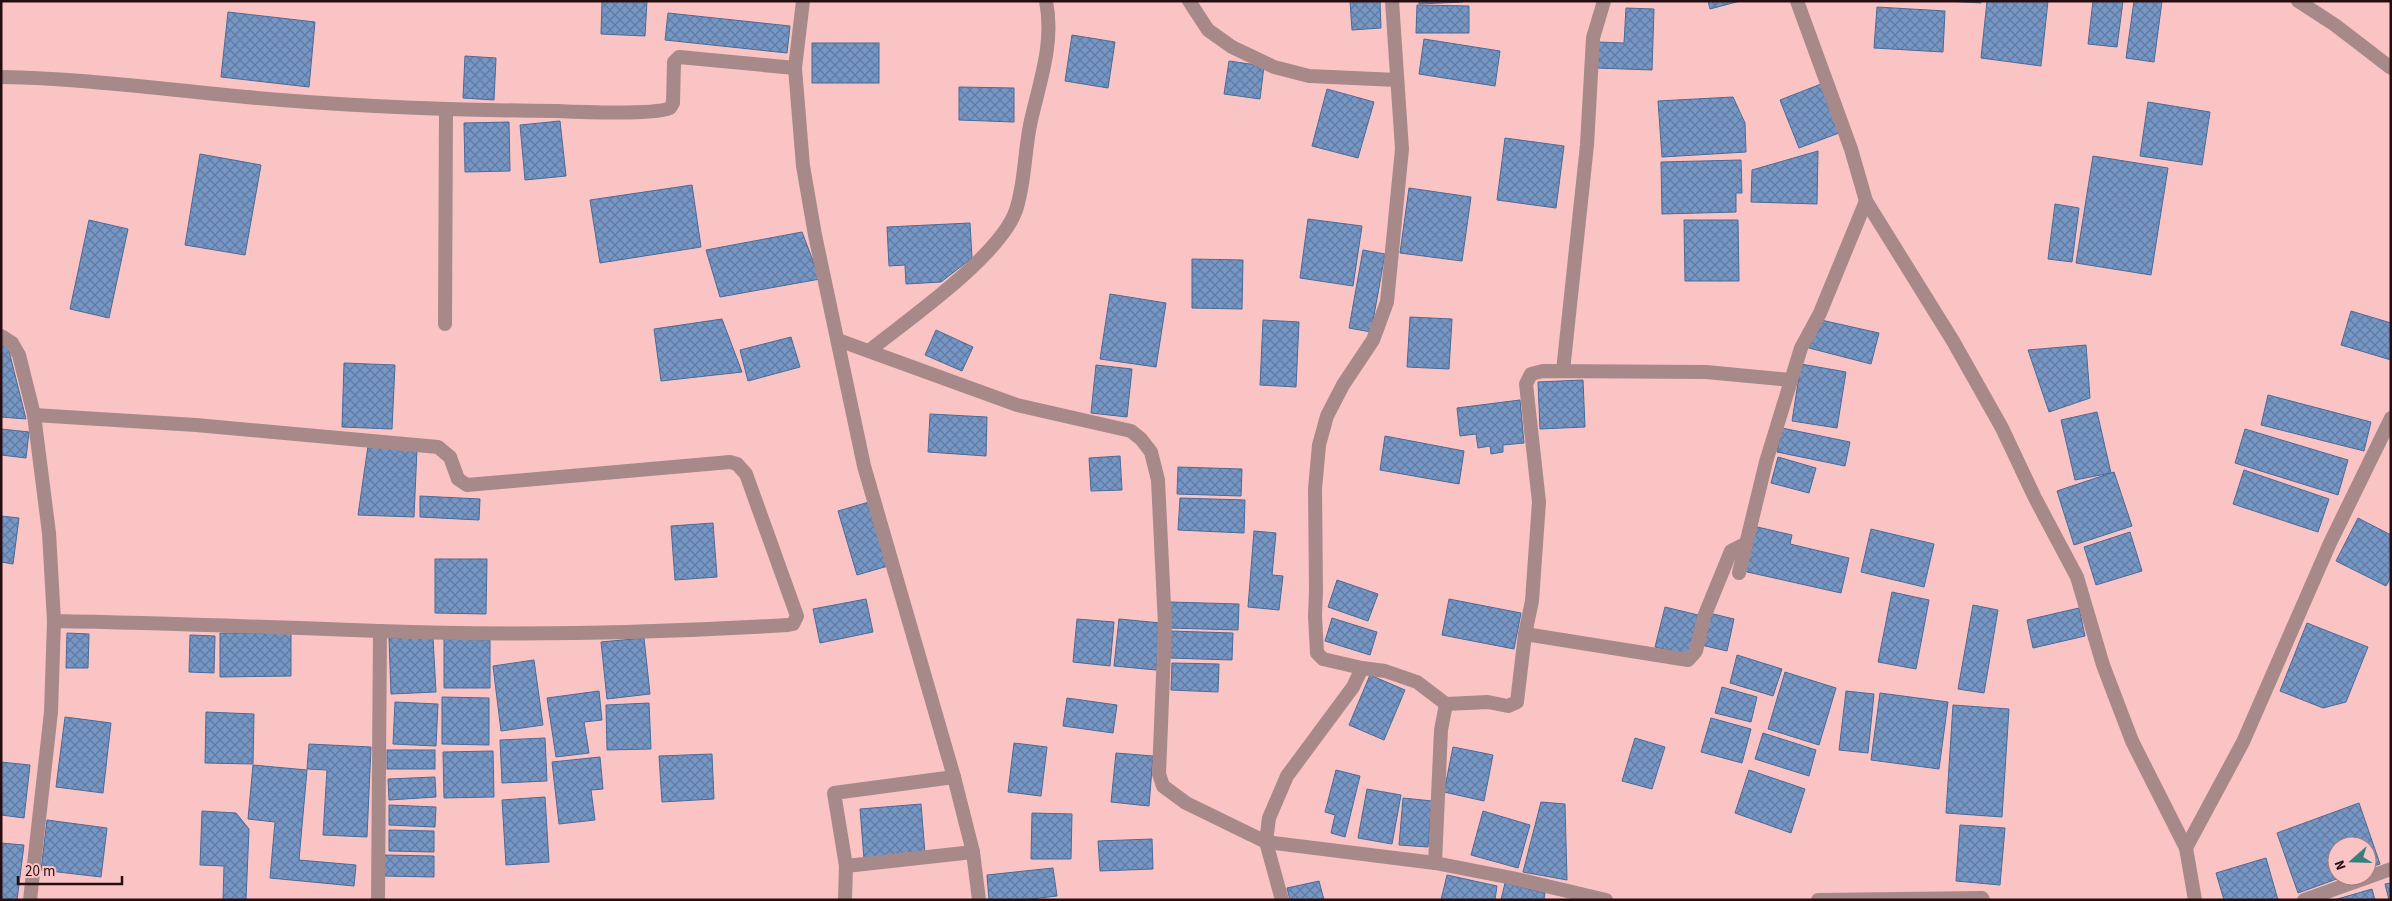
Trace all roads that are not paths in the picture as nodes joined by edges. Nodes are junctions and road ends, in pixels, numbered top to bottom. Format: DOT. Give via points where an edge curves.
graph roads {
  1 [pos="803,1"];
  2 [pos="1046,1"];
  3 [pos="1189,1"];
  4 [pos="1392,1"];
  5 [pos="1604,1"];
  6 [pos="1797,1"];
  7 [pos="2298,1"];
  8 [pos="795,68"];
  9 [pos="2391,68"];
  10 [pos="1,76"];
  11 [pos="1397,80"];
  12 [pos="446,110"];
  13 [pos="1866,201"];
  14 [pos="445,324"];
  15 [pos="1,336"];
  16 [pos="838,340"];
  17 [pos="870,350"];
  18 [pos="1563,371"];
  19 [pos="1791,380"];
  20 [pos="34,415"];
  21 [pos="2391,418"];
  22 [pos="1745,544"];
  23 [pos="1739,573"];
  24 [pos="54,621"];
  25 [pos="380,631"];
  26 [pos="1524,634"];
  27 [pos="1362,668"];
  28 [pos="1446,704"];
  29 [pos="954,777"];
  30 [pos="1266,842"];
  31 [pos="2186,848"];
  32 [pos="973,852"];
  33 [pos="1435,863"];
  34 [pos="846,866"];
  35 [pos="2391,869"];
  36 [pos="30,900"];
  37 [pos="378,900"];
  38 [pos="845,900"];
  39 [pos="979,900"];
  40 [pos="1282,900"];
  41 [pos="1606,900"];
  42 [pos="1818,900"];
  43 [pos="1983,900"];
  44 [pos="2195,900"];
  45 [pos="2304,900"];
  1 -- 8 [label="street"];
  2 -- 17 [label="street" via="1049,43 1031,119 1016,211 1003,234 981,258 932,302"];
  3 -- 11 [label="street" via="1208,30 1232,47 1274,67 1309,76"];
  4 -- 11 [label="street"];
  5 -- 18 [label="street" via="1594,38 1587,145"];
  6 -- 13 [label="street"];
  7 -- 9 [label="street"];
  8 -- 12 [label="street" via="679,57 674,62 673,102 670,108 659,111"];
  8 -- 16 [label="street" via="803,166"];
  10 -- 12 [label="street" via="99,81 345,105"];
  11 -- 27 [label="street" via="1402,149 1387,302 1373,340 1327,416 1319,445 1315,489 1317,653 1323,659"];
  12 -- 14 [label="street"];
  13 -- 19 [label="street" via="1820,314 1801,348"];
  13 -- 31 [label="street" via="2002,428 2077,577 2103,664 2132,741"];
  15 -- 20 [label="street" via="12,343 19,355"];
  16 -- 17 [label="street"];
  16 -- 29 [label="street" via="864,466"];
  17 -- 30 [label="street" via="1016,405 1131,431 1142,439 1151,452 1158,480 1165,626 1158,774 1163,786 1186,803"];
  18 -- 19 [label="street" via="1706,372"];
  18 -- 26 [label="street" via="1531,374 1526,384 1539,502 1532,601"];
  19 -- 22 [label="street"];
  20 -- 24 [label="street" via="49,533"];
  20 -- 25 [label="street" via="196,425 438,447 450,457 458,479 467,485 730,462 738,464 746,474 797,616 793,624 788,625 698,630"];
  21 -- 31 [label="street" via="2330,543 2244,742"];
  22 -- 23 [label="street"];
  22 -- 26 [label="street" via="1731,551 1704,616 1696,651 1688,660"];
  24 -- 25 [label="street"];
  24 -- 36 [label="street" via="51,712"];
  25 -- 37 [label="street"];
  26 -- 28 [label="street" via="1517,702 1508,706 1488,702"];
  27 -- 28 [label="street" via="1385,671 1417,682"];
  27 -- 30 [label="street" via="1353,687 1287,776 1270,818"];
  28 -- 33 [label="street" via="1441,730"];
  29 -- 32 [label="street"];
  29 -- 34 [label="street" via="834,793"];
  30 -- 33 [label="street"];
  30 -- 40 [label="street"];
  31 -- 44 [label="street"];
  32 -- 34 [label="street"];
  32 -- 39 [label="street"];
  33 -- 41 [label="street"];
  34 -- 38 [label="street"];
  35 -- 45 [label="street"];
  42 -- 43 [label="street"];
}
